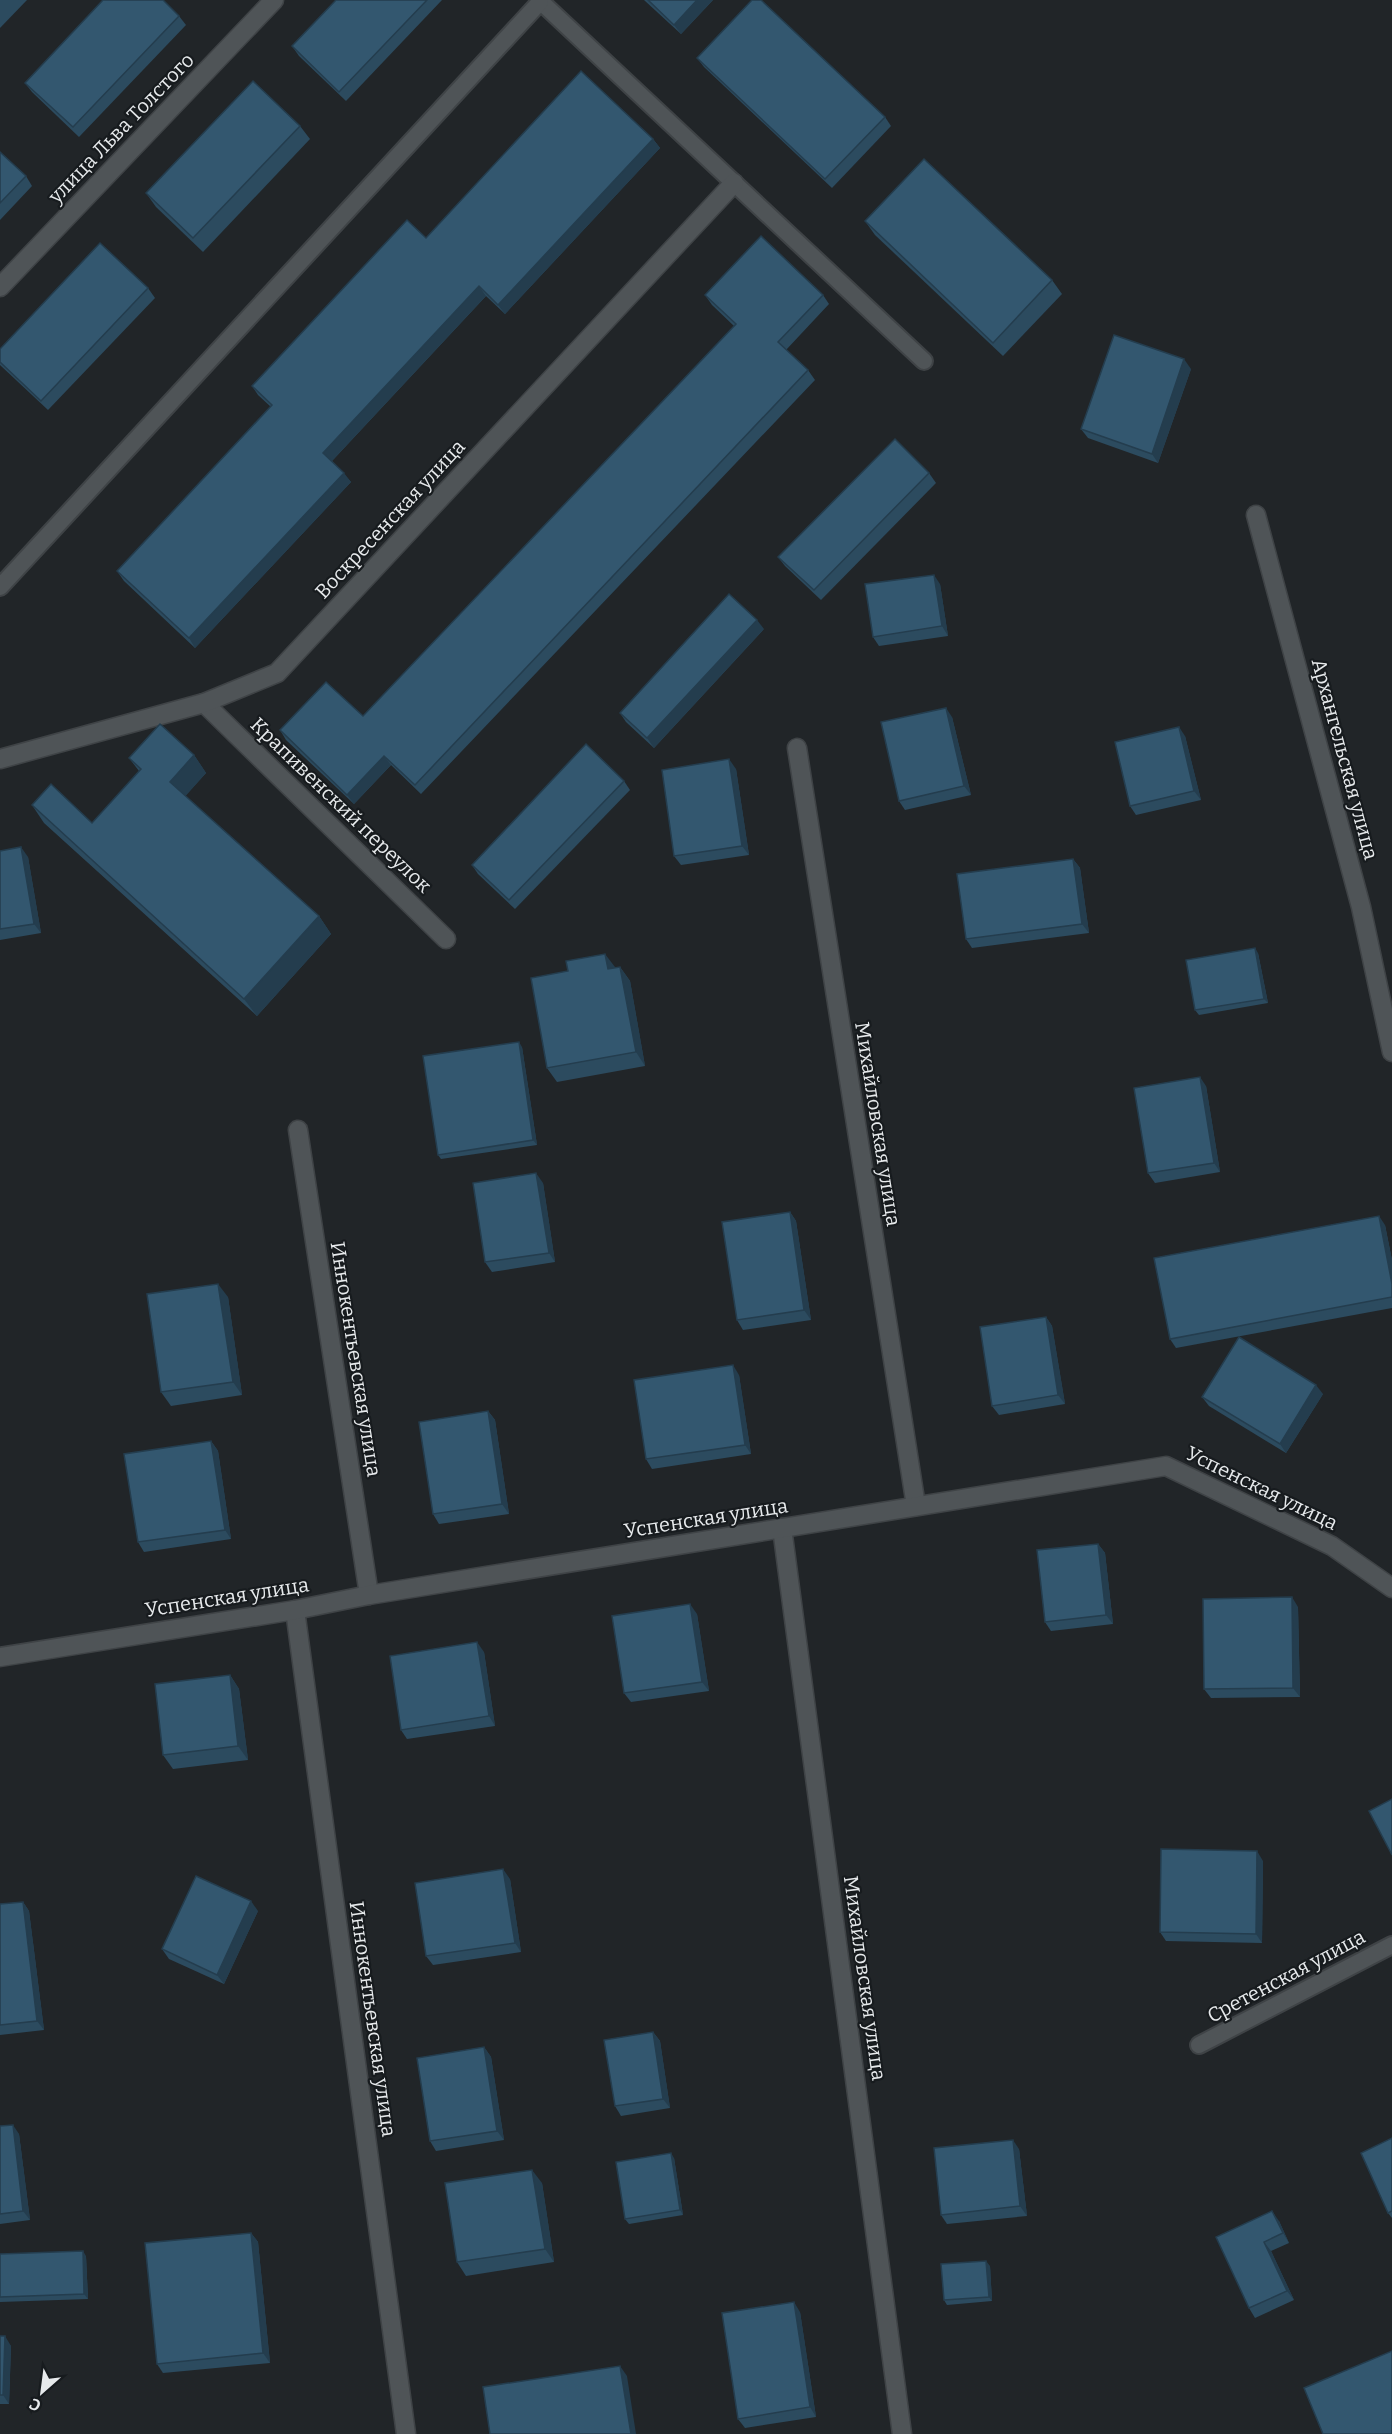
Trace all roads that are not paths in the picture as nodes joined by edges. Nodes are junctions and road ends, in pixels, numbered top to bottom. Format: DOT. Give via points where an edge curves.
graph roads {
  1 [pos="274,0"];
  2 [pos="539,1"];
  3 [pos="734,183"];
  4 [pos="0,286"];
  5 [pos="924,361"];
  6 [pos="1256,515"];
  7 [pos="0,587"];
  8 [pos="204,703"];
  9 [pos="797,748"];
  10 [pos="3,754"];
  11 [pos="446,939"];
  12 [pos="1392,1052"];
  13 [pos="298,1130"];
  14 [pos="916,1506"];
  15 [pos="782,1528"];
  16 [pos="1392,1588"];
  17 [pos="369,1595"];
  18 [pos="295,1610"];
  19 [pos="0,1657"];
  20 [pos="1392,1945"];
  21 [pos="1199,2045"];
  22 [pos="406,2434"];
  23 [pos="902,2434"];
  1 -- 4 [label="street, улица Льва Толстого"];
  2 -- 3 [label="lane"];
  2 -- 7 [label="lane"];
  3 -- 5 [label="lane"];
  3 -- 8 [label="street, Воскресенская улица" via="277,673"];
  6 -- 12 [label="street, Архангельская улица" via="1361,908"];
  8 -- 10 [label="street, Воскресенская улица"];
  8 -- 11 [label="street, Крапивенский переулок"];
  9 -- 14 [label="street, Михайловская улица"];
  13 -- 17 [label="street, Иннокентьевская улица"];
  14 -- 15 [label="street, Успенская улица"];
  14 -- 16 [label="street, Успенская улица" via="1166,1466 1332,1546"];
  15 -- 17 [label="street, Успенская улица"];
  15 -- 23 [label="street, Михайловская улица"];
  17 -- 18 [label="street, Успенская улица"];
  18 -- 19 [label="street, Успенская улица"];
  18 -- 22 [label="street, Иннокентьевская улица"];
  20 -- 21 [label="lane, Сретенская улица"];
}
